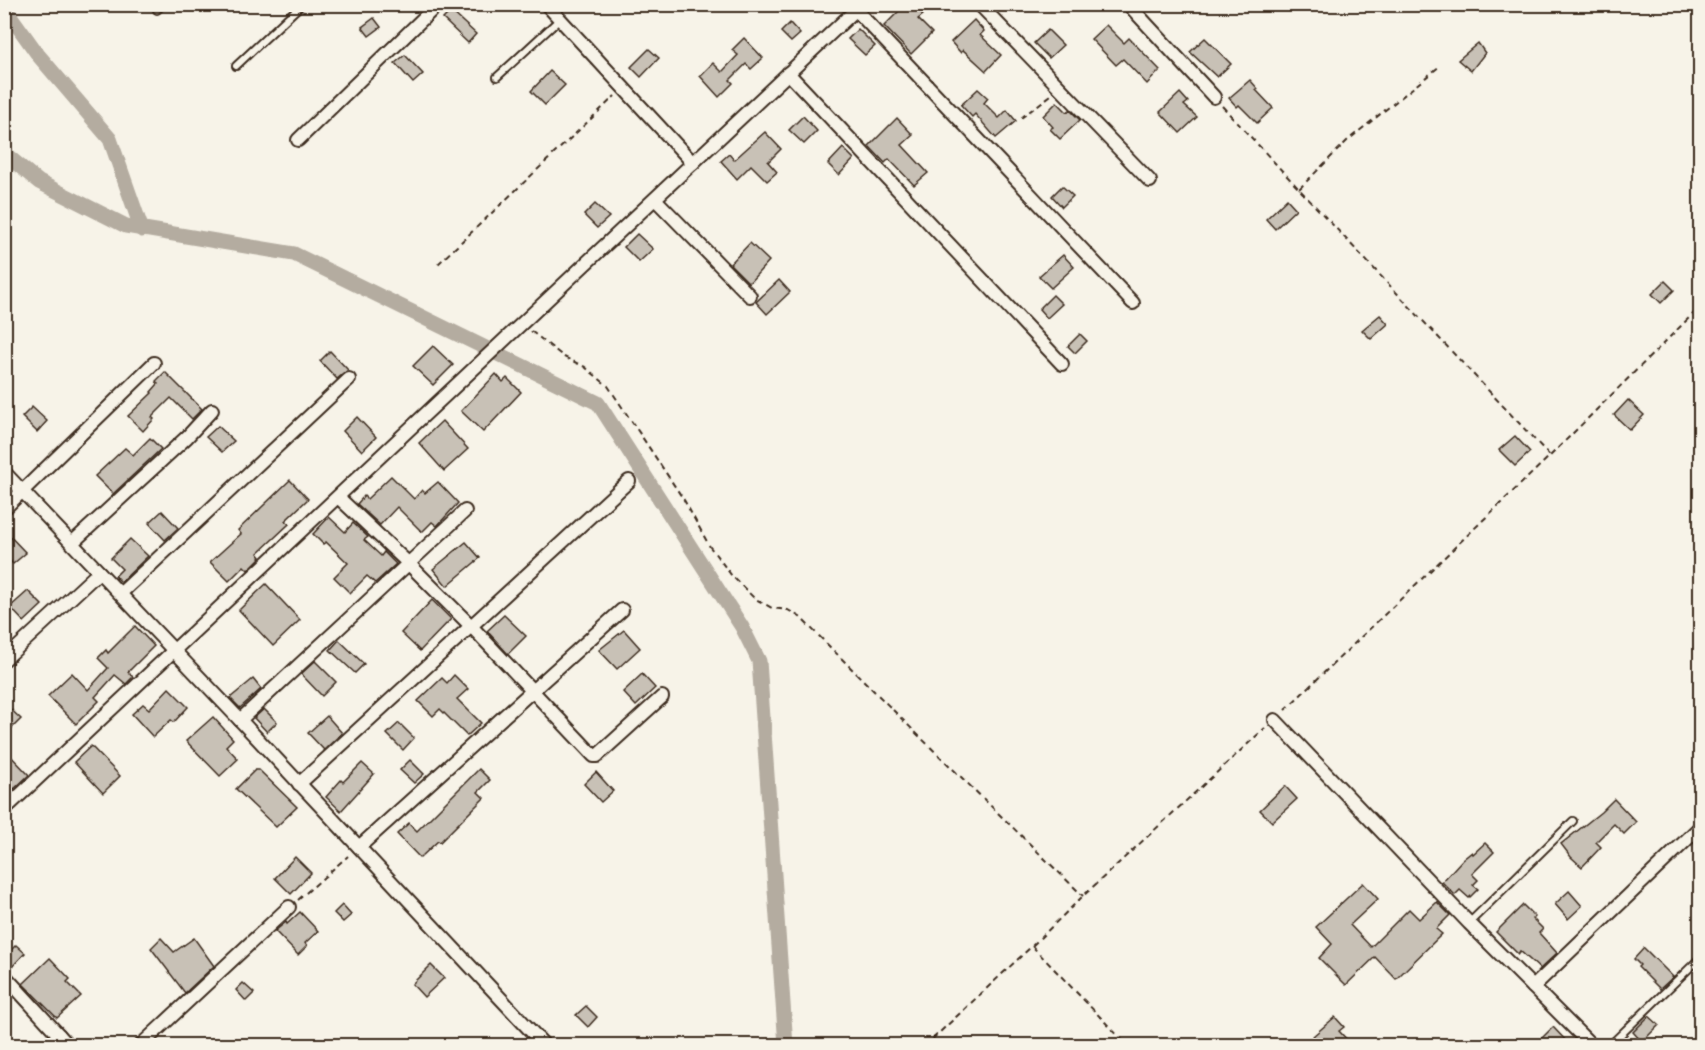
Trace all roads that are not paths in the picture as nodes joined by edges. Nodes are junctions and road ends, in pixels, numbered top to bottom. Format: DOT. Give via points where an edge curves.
graph roads {
  1 [pos="163,4"];
  2 [pos="302,4"];
  3 [pos="438,4"];
  4 [pos="546,4"];
  5 [pos="979,4"];
  6 [pos="1128,4"];
  7 [pos="859,7"];
  8 [pos="157,10"];
  9 [pos="560,19"];
  10 [pos="236,66"];
  11 [pos="788,73"];
  12 [pos="497,77"];
  13 [pos="1214,97"];
  14 [pos="298,140"];
  15 [pos="693,163"];
  16 [pos="1150,182"];
  17 [pos="655,199"];
  18 [pos="750,296"];
  19 [pos="1133,303"];
  20 [pos="154,363"];
  21 [pos="1062,364"];
  22 [pos="349,378"];
  23 [pos="212,410"];
  24 [pos="4,472"];
  25 [pos="629,481"];
  26 [pos="24,492"];
  27 [pos="339,498"];
  28 [pos="4,509"];
  29 [pos="465,511"];
  30 [pos="72,543"];
  31 [pos="408,563"];
  32 [pos="99,572"];
  33 [pos="121,593"];
  34 [pos="622,610"];
  35 [pos="471,626"];
  36 [pos="174,652"];
  37 [pos="4,660"];
  38 [pos="533,690"];
  39 [pos="662,697"];
  40 [pos="240,720"];
  41 [pos="1275,720"];
  42 [pos="299,784"];
  43 [pos="4,810"];
  44 [pos="1573,822"];
  45 [pos="1701,827"];
  46 [pos="358,847"];
  47 [pos="289,907"];
  48 [pos="1469,923"];
  49 [pos="1701,958"];
  50 [pos="4,975"];
  51 [pos="1533,987"];
  52 [pos="59,1035"];
  53 [pos="48,1046"];
  54 [pos="69,1046"];
  55 [pos="140,1046"];
  56 [pos="545,1046"];
  57 [pos="1592,1046"];
  58 [pos="1609,1046"];
  1 -- 8 [label="lane"];
  2 -- 10 [label="lane"];
  3 -- 14 [label="street"];
  4 -- 9 [label="street"];
  5 -- 16 [label="street"];
  6 -- 13 [label="street"];
  7 -- 11 [label="street"];
  7 -- 19 [label="street"];
  9 -- 12 [label="lane"];
  9 -- 15 [label="street"];
  11 -- 15 [label="street"];
  11 -- 21 [label="street"];
  15 -- 17 [label="street"];
  17 -- 18 [label="street"];
  17 -- 27 [label="street"];
  20 -- 26 [label="street"];
  22 -- 33 [label="street"];
  23 -- 30 [label="street"];
  24 -- 26 [label="street"];
  25 -- 35 [label="street"];
  26 -- 28 [label="street"];
  26 -- 30 [label="street"];
  27 -- 31 [label="street"];
  27 -- 36 [label="street"];
  29 -- 31 [label="street"];
  30 -- 32 [label="street"];
  31 -- 35 [label="street"];
  31 -- 40 [label="street"];
  32 -- 33 [label="street"];
  32 -- 37 [label="street"];
  33 -- 36 [label="street"];
  34 -- 38 [label="street"];
  35 -- 38 [label="street"];
  35 -- 42 [label="street"];
  36 -- 40 [label="street"];
  36 -- 43 [label="street"];
  38 -- 39 [label="street" via="597,756"];
  38 -- 46 [label="street"];
  40 -- 42 [label="street"];
  41 -- 48 [label="street"];
  42 -- 46 [label="street"];
  44 -- 48 [label="lane"];
  45 -- 51 [label="street"];
  46 -- 56 [label="street"];
  47 -- 55 [label="street"];
  48 -- 51 [label="street"];
  49 -- 58 [label="lane"];
  50 -- 52 [label="street"];
  51 -- 57 [label="street"];
  52 -- 53 [label="street"];
  52 -- 54 [label="street"];
}
